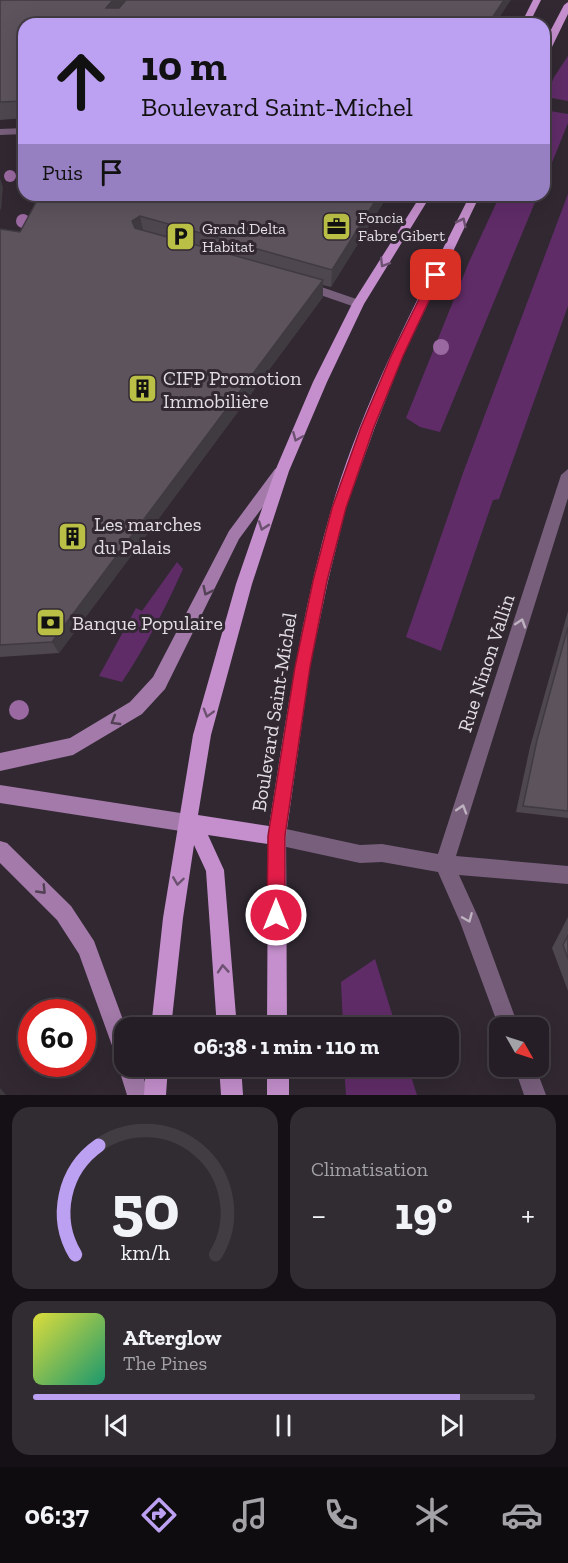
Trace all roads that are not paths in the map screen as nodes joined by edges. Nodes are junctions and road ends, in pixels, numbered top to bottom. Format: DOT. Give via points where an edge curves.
graph roads {
  1 [pos="537,0"];
  2 [pos="568,5"];
  3 [pos="528,18"];
  4 [pos="550,41"];
  5 [pos="18,130"];
  6 [pos="0,132"];
  7 [pos="422,201"];
  8 [pos="472,201"];
  9 [pos="288,280"];
  10 [pos="358,304"];
  11 [pos="282,471"];
  12 [pos="568,475"];
  13 [pos="0,762"];
  14 [pos="0,795"];
  15 [pos="187,823"];
  16 [pos="277,836"];
  17 [pos="0,850"];
  18 [pos="444,864"];
  19 [pos="568,875"];
  20 [pos="162,1017"];
  21 [pos="226,1017"];
  22 [pos="277,1017"];
  23 [pos="505,1017"];
  24 [pos="114,1023"];
  25 [pos="132,1077"];
  26 [pos="156,1077"];
  27 [pos="231,1077"];
  28 [pos="278,1077"];
  29 [pos="528,1077"];
  30 [pos="138,1095"];
  31 [pos="155,1095"];
  32 [pos="232,1095"];
  33 [pos="279,1095"];
  34 [pos="535,1095"];
  1 -- 3 [label="main road"];
  2 -- 4 [label="main road"];
  5 -- 6 [label="street"];
  7 -- 10 [label="main road, one-way"];
  16 -- 8 [label="main road, Boulevard Saint-Michel, one-way" via="302,667 339,508 397,356"];
  9 -- 10 [label="street"];
  10 -- 11 [label="main road, one-way"];
  11 -- 13 [label="main road, one-way" via="234,535 159,683 136,708 73,746"];
  11 -- 15 [label="main road, one-way" via="244,584 202,735"];
  18 -- 12 [label="street, Rue Ninon Vallin, one-way"];
  14 -- 15 [label="main road"];
  15 -- 16 [label="main road"];
  15 -- 20 [label="main road, one-way"];
  21 -- 15 [label="main road, one-way" via="215,870 204,845"];
  16 -- 18 [label="street" via="360,854 382,853"];
  16 -- 22 [label="main road, Boulevard Saint-Michel"];
  17 -- 24 [label="main road, one-way" via="64,913 87,948"];
  18 -- 19 [label="street"];
  18 -- 23 [label="street, one-way"];
  25 -- 30 [label="main road"];
  26 -- 31 [label="main road"];
  27 -- 32 [label="main road"];
  28 -- 33 [label="main road"];
  29 -- 34 [label="street"];
}
